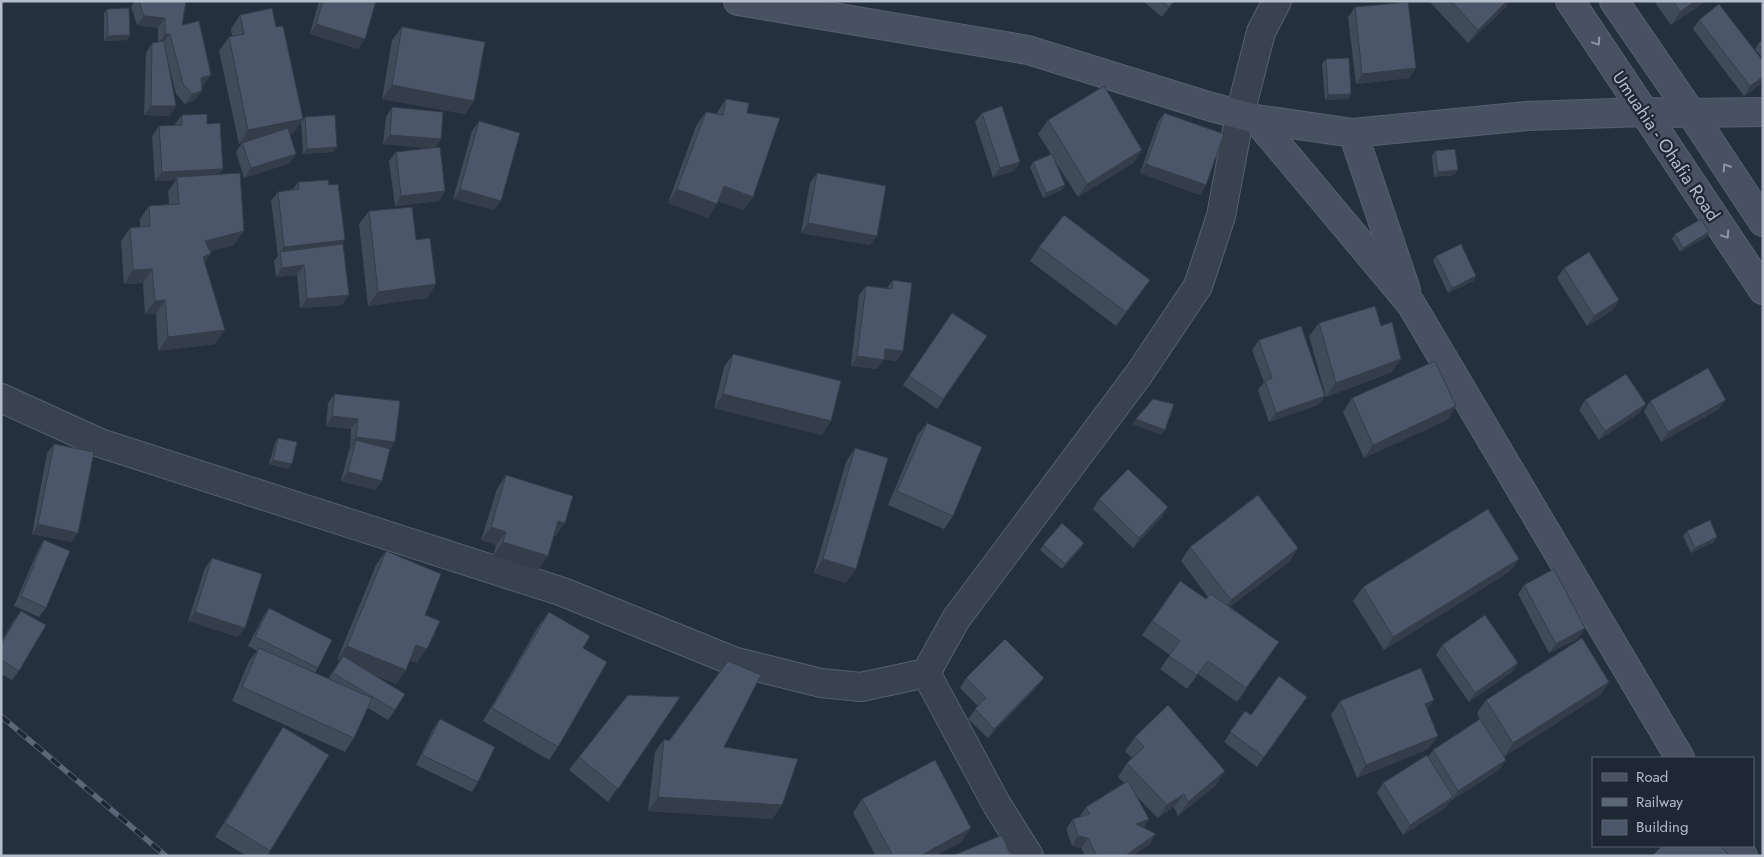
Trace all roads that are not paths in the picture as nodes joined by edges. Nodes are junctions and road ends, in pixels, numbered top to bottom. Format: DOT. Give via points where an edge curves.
graph roads {
  1 [pos="738,1"];
  2 [pos="1277,1"];
  3 [pos="1570,1"];
  4 [pos="1614,1"];
  5 [pos="1644,112"];
  6 [pos="1763,112"];
  7 [pos="1691,114"];
  8 [pos="1248,117"];
  9 [pos="1353,133"];
  10 [pos="1763,222"];
  11 [pos="1763,290"];
  12 [pos="1411,304"];
  13 [pos="1,398"];
  14 [pos="926,673"];
  15 [pos="1679,757"];
  16 [pos="1028,856"];
  1 -- 8 [label="street" via="1028,50"];
  2 -- 8 [label="street" via="1261,32"];
  3 -- 5 [label="street, Umuahia - Ohafia Road, one-way"];
  4 -- 7 [label="street"];
  5 -- 7 [label="street"];
  5 -- 9 [label="street" via="1527,116"];
  5 -- 11 [label="street, Umuahia - Ohafia Road, one-way"];
  6 -- 7 [label="street"];
  10 -- 7 [label="street, one-way"];
  8 -- 9 [label="street"];
  8 -- 12 [label="street"];
  8 -- 14 [label="street" via="1198,286 1139,374 956,619"];
  9 -- 12 [label="street"];
  12 -- 15 [label="street"];
  13 -- 14 [label="street" via="100,443 563,592 733,661 821,683 861,687"];
  14 -- 16 [label="street"];
}
